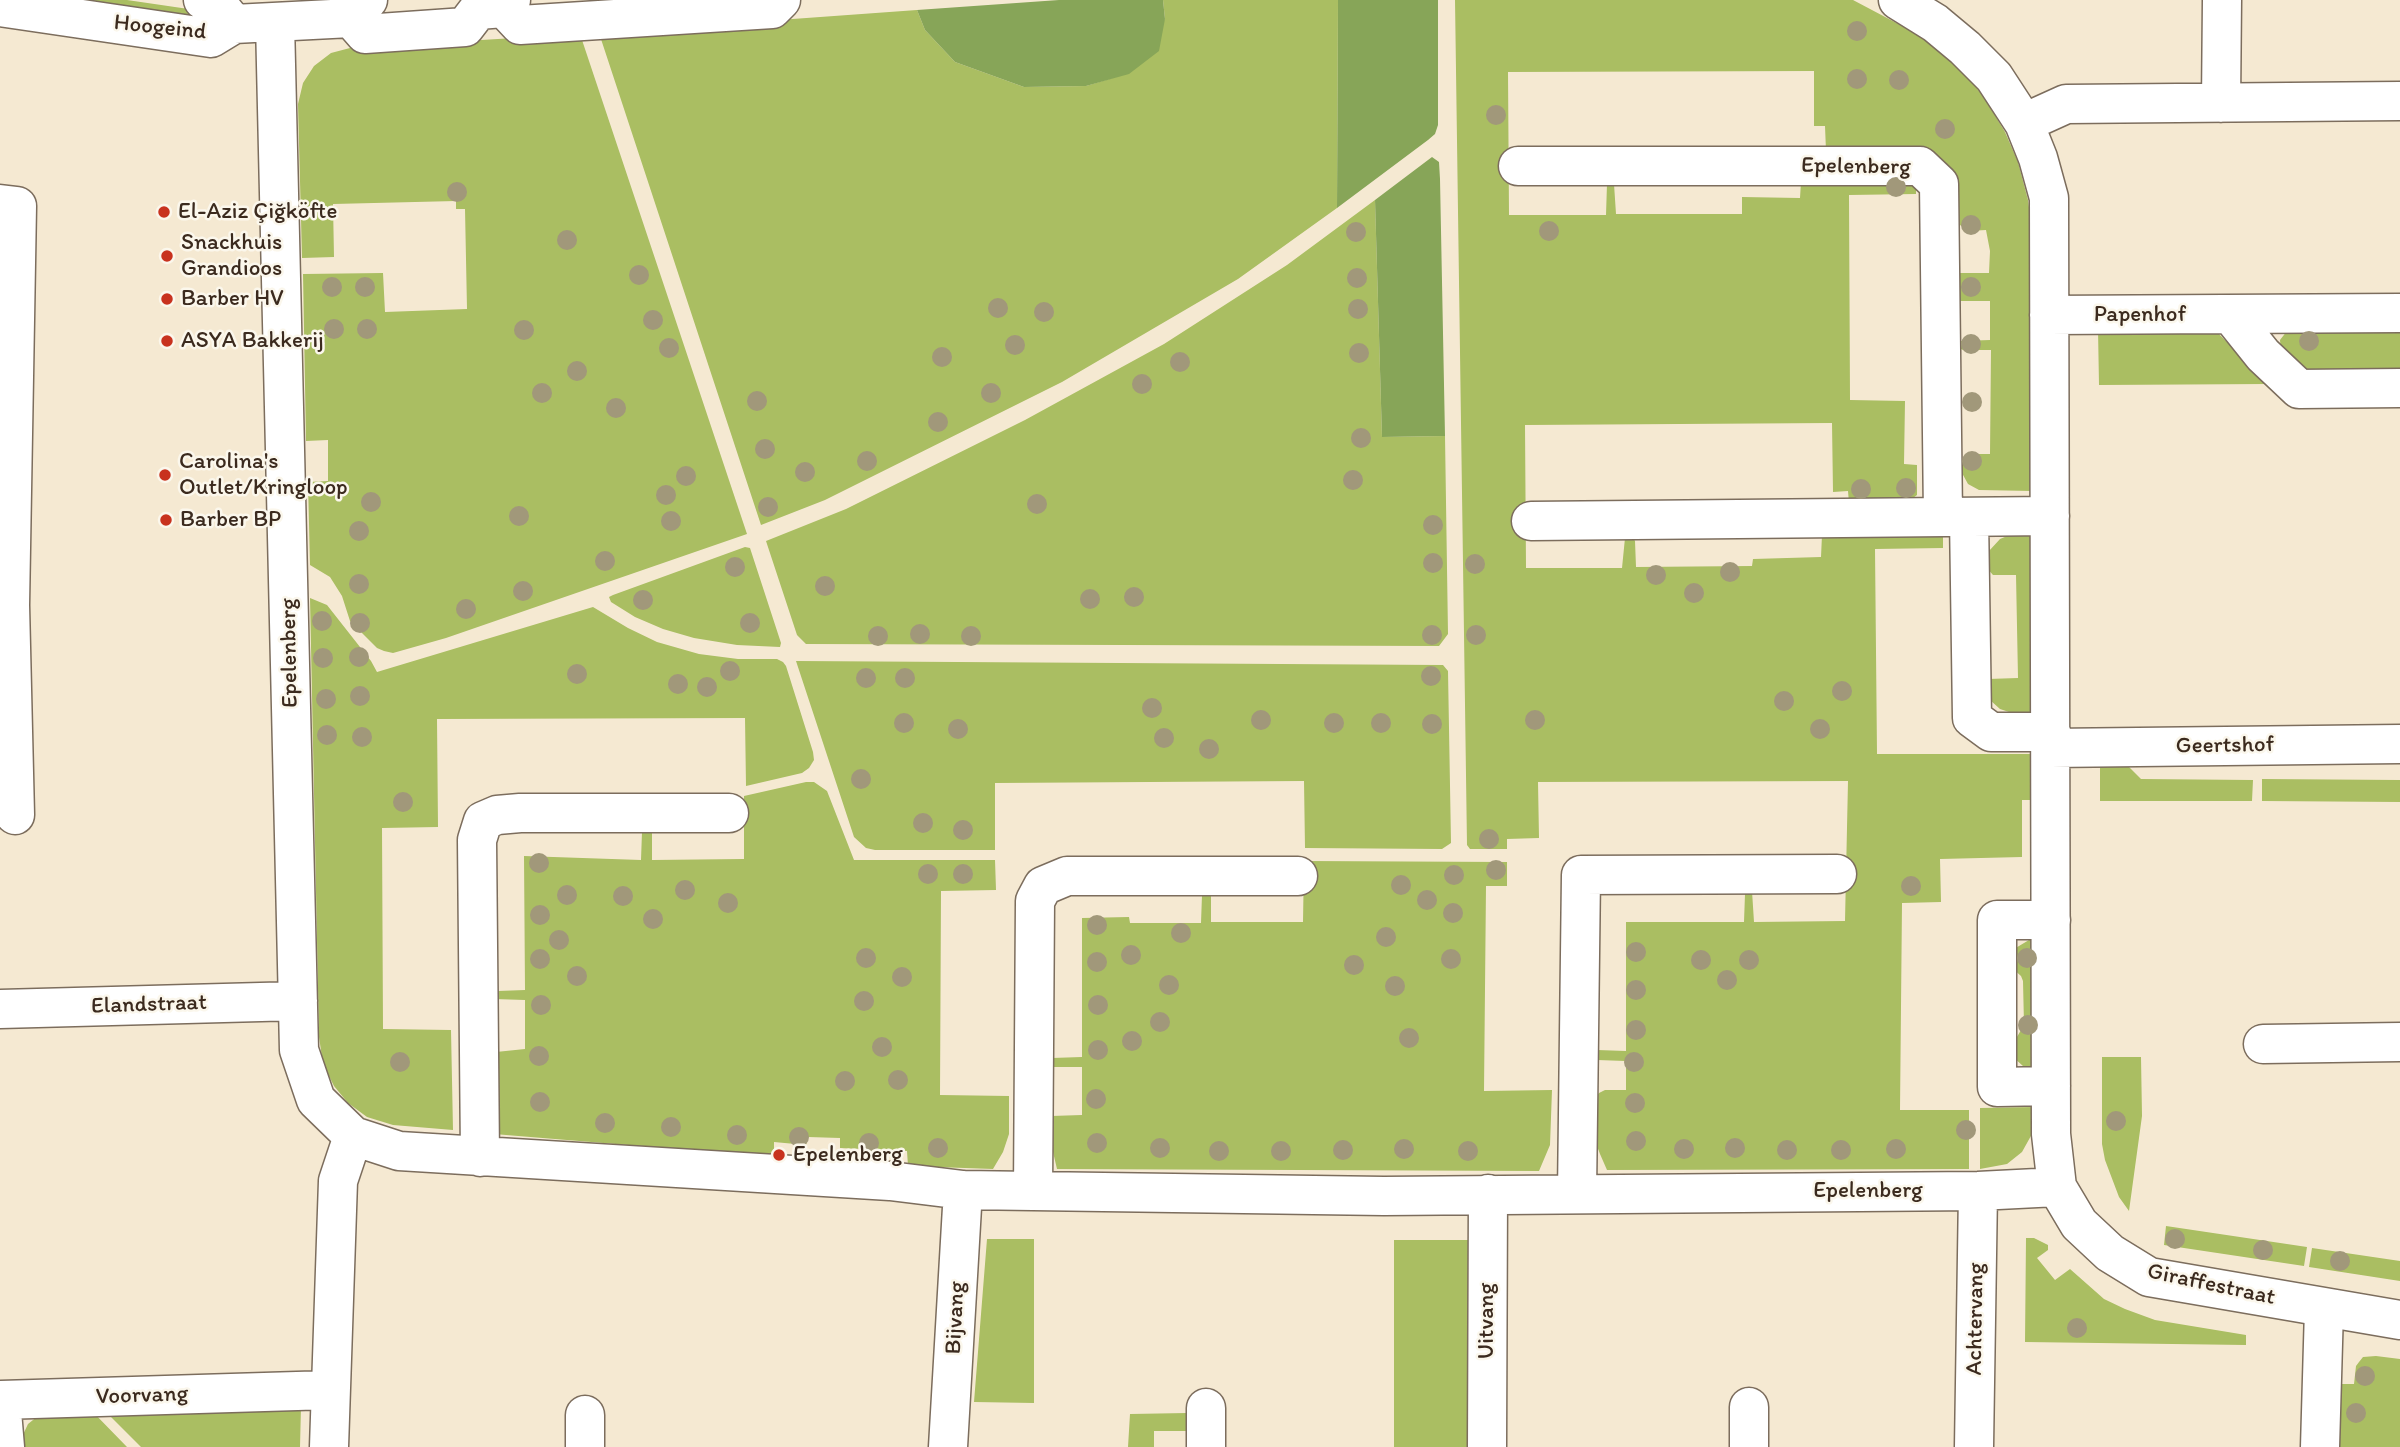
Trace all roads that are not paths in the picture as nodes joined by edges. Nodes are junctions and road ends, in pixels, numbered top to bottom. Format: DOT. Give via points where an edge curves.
graph roads {
  1 [pos="203,0"];
  2 [pos="781,0"];
  3 [pos="1898,0"];
  4 [pos="2222,0"];
  5 [pos="492,5"];
  6 [pos="0,7"];
  7 [pos="338,9"];
  8 [pos="275,22"];
  9 [pos="233,24"];
  10 [pos="2400,101"];
  11 [pos="2221,103"];
  12 [pos="2024,123"];
  13 [pos="1518,166"];
  14 [pos="0,204"];
  15 [pos="2400,313"];
  16 [pos="2049,315"];
  17 [pos="2231,315"];
  18 [pos="2400,388"];
  19 [pos="2050,516"];
  20 [pos="1956,517"];
  21 [pos="1531,521"];
  22 [pos="5,604"];
  23 [pos="2051,740"];
  24 [pos="2400,744"];
  25 [pos="729,813"];
  26 [pos="15,815"];
  27 [pos="1837,874"];
  28 [pos="1298,876"];
  29 [pos="2051,920"];
  30 [pos="298,1001"];
  31 [pos="0,1009"];
  32 [pos="2400,1042"];
  33 [pos="2263,1044"];
  34 [pos="2051,1086"];
  35 [pos="353,1136"];
  36 [pos="480,1157"];
  37 [pos="2057,1187"];
  38 [pos="963,1190"];
  39 [pos="1033,1191"];
  40 [pos="1978,1191"];
  41 [pos="1577,1193"];
  42 [pos="1488,1194"];
  43 [pos="2324,1309"];
  44 [pos="2400,1320"];
  45 [pos="330,1390"];
  46 [pos="1,1400"];
  47 [pos="1749,1407"];
  48 [pos="1206,1408"];
  49 [pos="5,1447"];
  50 [pos="329,1447"];
  51 [pos="948,1447"];
  52 [pos="1206,1447"];
  53 [pos="1487,1447"];
  54 [pos="1749,1447"];
  55 [pos="1974,1447"];
  56 [pos="2320,1447"];
  1 -- 9 [label="street, Hoogeind" via="216,2"];
  2 -- 5 [label="street, Hoogeind" via="772,9 520,25"];
  3 -- 12 [label="street" via="1965,48 1994,77"];
  4 -- 11 [label="street"];
  5 -- 7 [label="street, Hoogeind" via="465,27 365,34"];
  6 -- 9 [label="street, Hoogeind" via="211,38"];
  7 -- 8 [label="street, Hoogeind"];
  8 -- 9 [label="street, Hoogeind"];
  8 -- 30 [label="street, Epelenberg"];
  10 -- 11 [label="street"];
  11 -- 12 [label="street" via="2066,104"];
  12 -- 16 [label="street" via="2049,198"];
  13 -- 20 [label="street, Epelenberg" via="1920,166 1938,184"];
  14 -- 22 [label="street" via="17,206"];
  15 -- 17 [label="street, Papenhof"];
  16 -- 17 [label="street, Papenhof"];
  16 -- 19 [label="street"];
  17 -- 18 [label="street" via="2263,355 2300,389"];
  19 -- 20 [label="street"];
  19 -- 23 [label="street"];
  20 -- 21 [label="street"];
  20 -- 23 [label="street, Epelenberg" via="1972,718 1991,732"];
  22 -- 26 [label="street"];
  23 -- 24 [label="street, Geertshof"];
  23 -- 29 [label="street"];
  25 -- 36 [label="street" via="520,813 483,821 477,840"];
  27 -- 41 [label="street" via="1581,875"];
  28 -- 39 [label="street" via="1068,876 1043,886 1035,901"];
  29 -- 34 [label="street"];
  29 -- 34 [label="street" via="1997,920 1997,1087"];
  30 -- 31 [label="street, Elandstraat"];
  30 -- 35 [label="street, Epelenberg" via="299,1050 316,1100"];
  32 -- 33 [label="street"];
  34 -- 37 [label="street"];
  35 -- 36 [label="street, Epelenberg" via="400,1151"];
  35 -- 45 [label="street" via="338,1181"];
  36 -- 38 [label="street, Epelenberg" via="890,1181"];
  37 -- 40 [label="street, Epelenberg"];
  37 -- 43 [label="street, Giraffestraat" via="2079,1224 2110,1253 2149,1277"];
  38 -- 39 [label="street, Epelenberg"];
  38 -- 51 [label="street, Bijvang"];
  39 -- 42 [label="street, Epelenberg"];
  40 -- 41 [label="street, Epelenberg"];
  40 -- 55 [label="street, Achtervang"];
  41 -- 42 [label="street, Epelenberg"];
  42 -- 53 [label="street, Uitvang"];
  43 -- 44 [label="street, Giraffestraat"];
  43 -- 56 [label="street"];
  45 -- 46 [label="street, Voorvang"];
  45 -- 50 [label="street"];
  46 -- 49 [label="street, Voorvang"];
  47 -- 54 [label="street"];
  48 -- 52 [label="street"];
}
